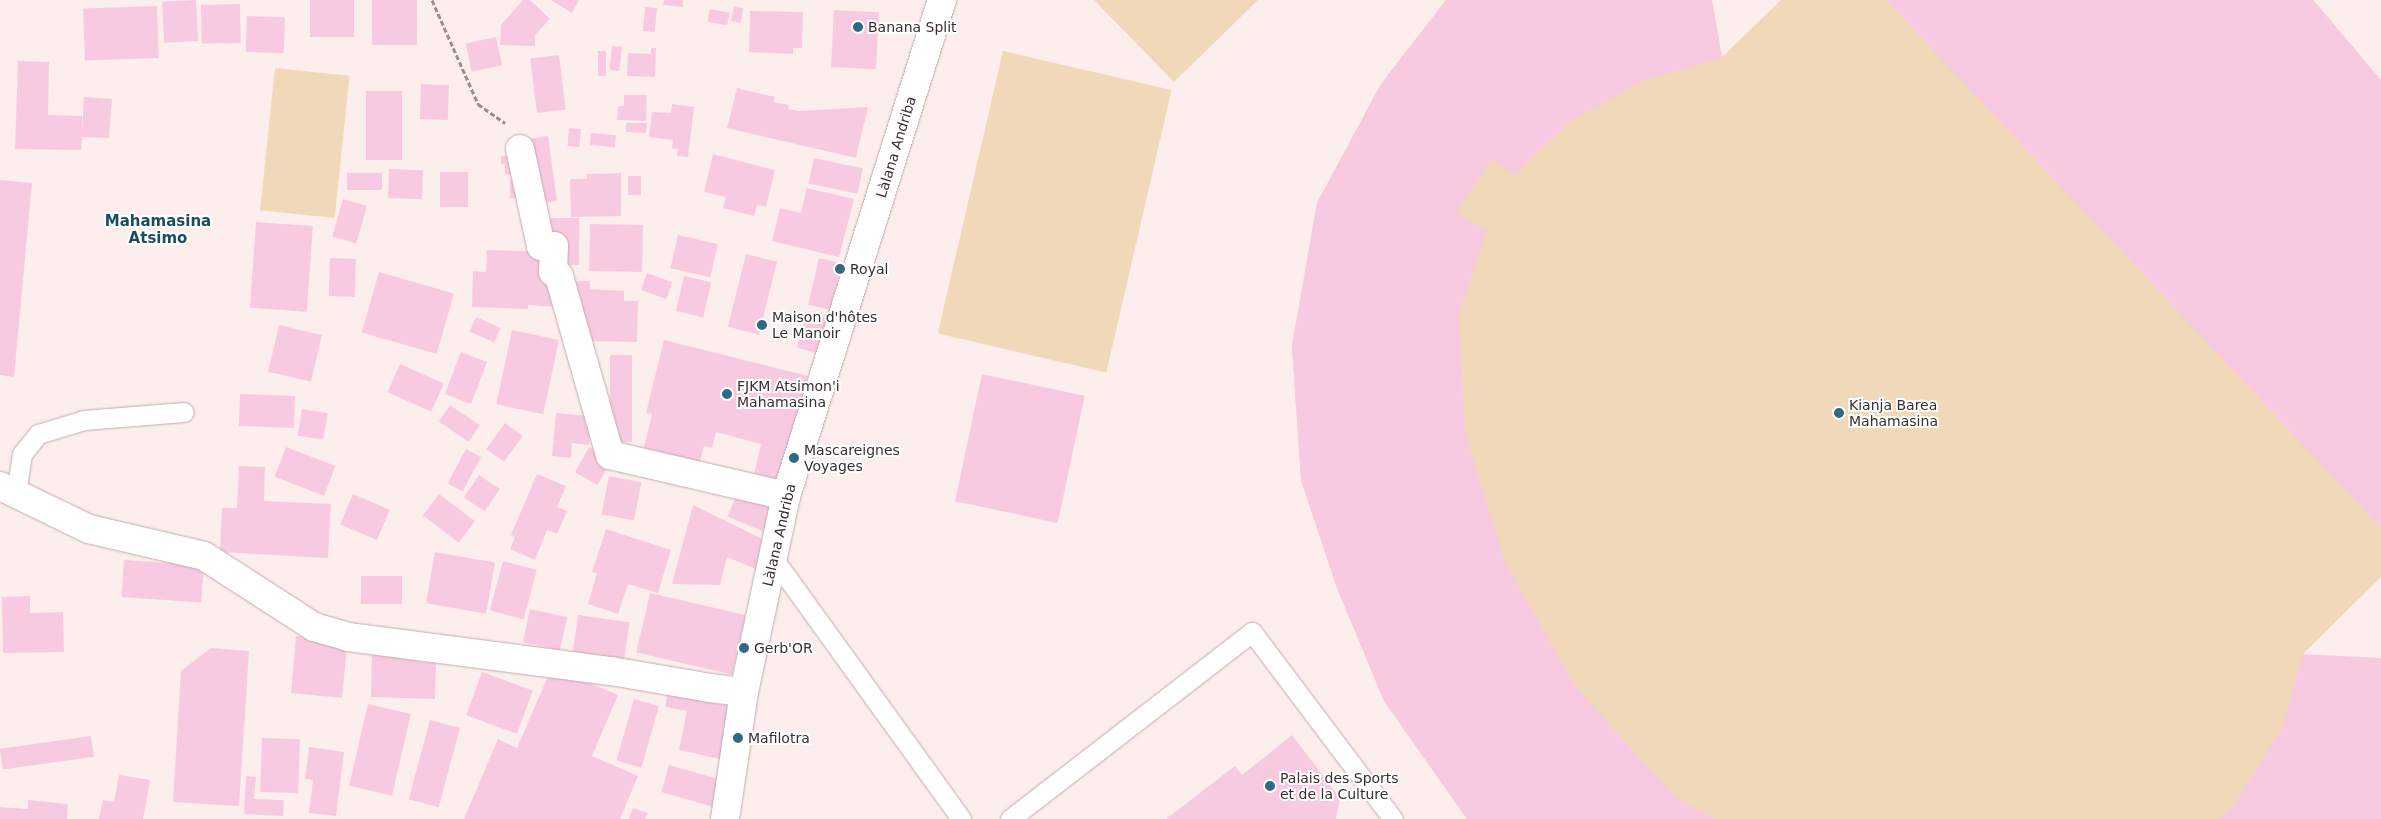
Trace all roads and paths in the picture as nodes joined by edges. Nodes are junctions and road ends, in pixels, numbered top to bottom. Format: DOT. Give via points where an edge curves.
graph roads {
  1 [pos="432,0"];
  2 [pos="942,0"];
  3 [pos="520,149"];
  4 [pos="184,412"];
  5 [pos="8,490"];
  6 [pos="786,496"];
  7 [pos="773,558"];
  8 [pos="744,692"];
  9 [pos="725,819"];
  10 [pos="961,819"];
  11 [pos="1010,819"];
  12 [pos="1393,819"];
  1 -- 3 [label="path" via="478,104 508,125"];
  2 -- 6 [label="street, Làlana Andriba"];
  3 -- 6 [label="street" via="541,246 554,246 553,272 559,276 610,455"];
  4 -- 5 [label="lane" via="84,420 38,434 22,454"];
  5 -- 8 [label="street" via="88,529 204,556 314,627 348,637 611,671"];
  6 -- 7 [label="street, Làlana Andriba"];
  7 -- 8 [label="street, Làlana Andriba"];
  7 -- 10 [label="lane"];
  8 -- 9 [label="street, Làlana Andriba"];
  11 -- 12 [label="lane" via="1252,632"];
}
